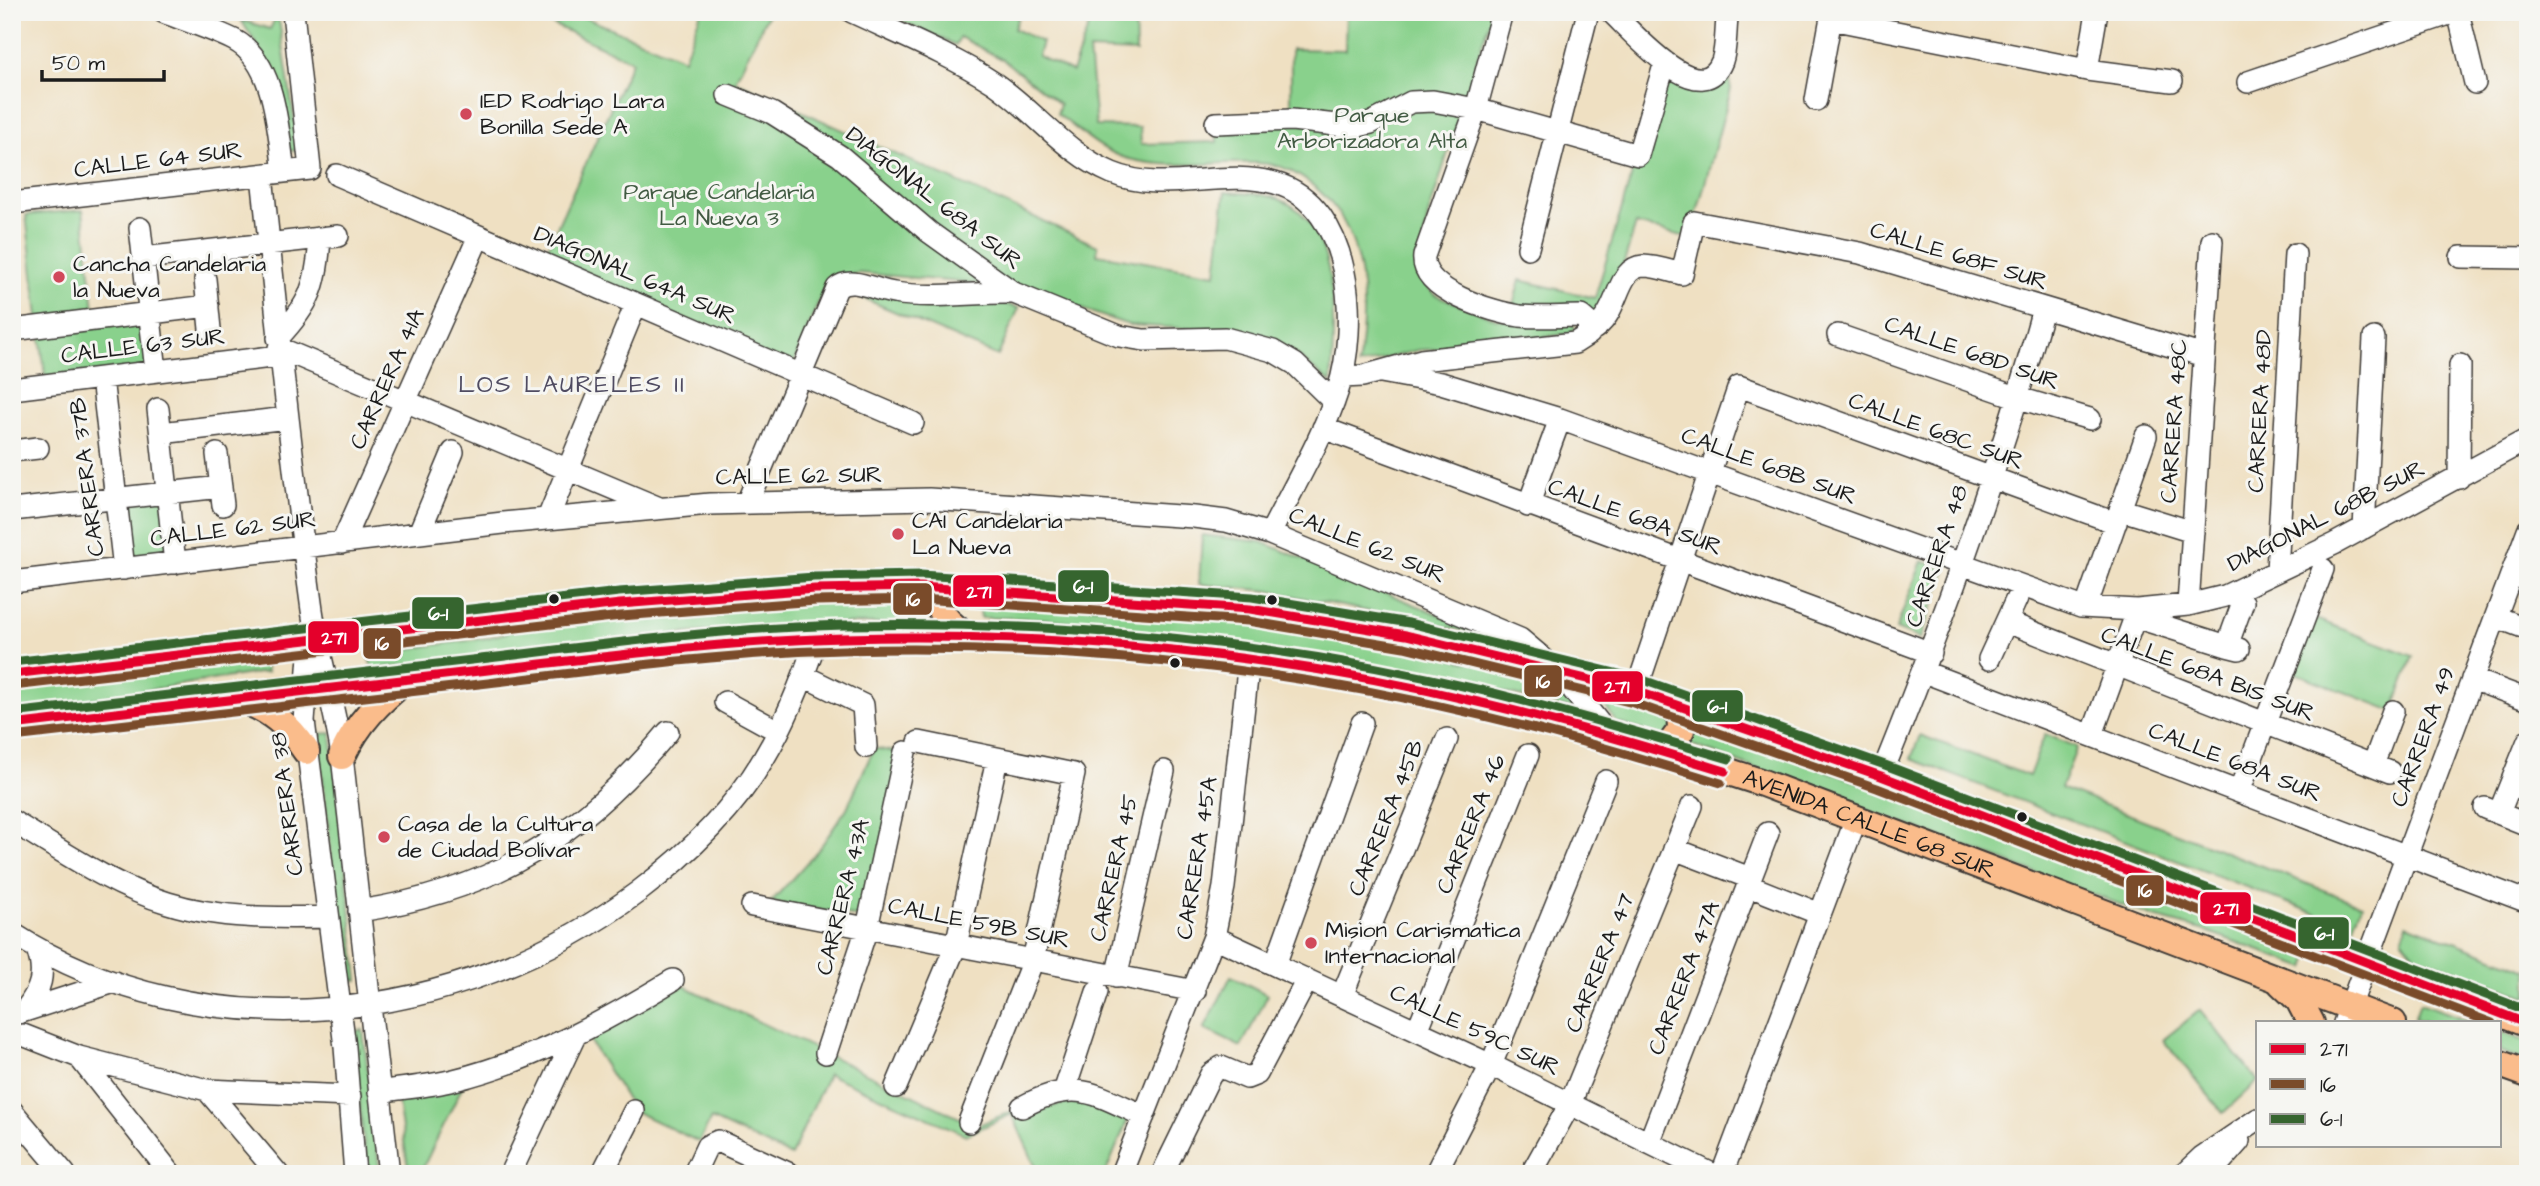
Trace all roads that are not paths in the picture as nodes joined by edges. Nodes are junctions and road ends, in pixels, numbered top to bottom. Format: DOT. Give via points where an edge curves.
graph roads {
  1 [pos="163,12"];
  2 [pos="293,12"];
  3 [pos="852,12"];
  4 [pos="873,12"];
  5 [pos="1502,12"];
  6 [pos="1588,12"];
  7 [pos="1728,12"];
  8 [pos="2097,12"];
  9 [pos="2456,12"];
  10 [pos="1831,16"];
  11 [pos="1623,17"];
  12 [pos="898,33"];
  13 [pos="1665,62"];
  14 [pos="2087,70"];
  15 [pos="2172,81"];
  16 [pos="2248,82"];
  17 [pos="2474,83"];
  18 [pos="728,95"];
  19 [pos="1816,100"];
  20 [pos="1476,109"];
  21 [pos="1216,123"];
  22 [pos="1557,132"];
  23 [pos="284,172"];
  24 [pos="262,174"];
  25 [pos="337,175"];
  26 [pos="12,203"];
  27 [pos="140,228"];
  28 [pos="479,236"];
  29 [pos="2212,241"];
  30 [pos="269,244"];
  31 [pos="1528,248"];
  32 [pos="2295,254"];
  33 [pos="2461,257"];
  34 [pos="143,258"];
  35 [pos="2528,258"];
  36 [pos="205,279"];
  37 [pos="1014,293"];
  38 [pos="636,304"];
  39 [pos="208,306"];
  40 [pos="2043,309"];
  41 [pos="150,313"];
  42 [pos="210,329"];
  43 [pos="12,330"];
  44 [pos="1590,331"];
  45 [pos="1838,335"];
  46 [pos="2374,338"];
  47 [pos="279,348"];
  48 [pos="2204,356"];
  49 [pos="2460,365"];
  50 [pos="156,371"];
  51 [pos="1381,372"];
  52 [pos="799,374"];
  53 [pos="1342,377"];
  54 [pos="102,378"];
  55 [pos="12,389"];
  56 [pos="2019,398"];
  57 [pos="1334,402"];
  58 [pos="404,403"];
  59 [pos="158,409"];
  60 [pos="287,418"];
  61 [pos="1560,419"];
  62 [pos="2090,419"];
  63 [pos="913,423"];
  64 [pos="1323,428"];
  65 [pos="160,433"];
  66 [pos="2146,436"];
  67 [pos="2528,439"];
  68 [pos="38,449"];
  69 [pos="12,451"];
  70 [pos="453,452"];
  71 [pos="217,454"];
  72 [pos="568,470"];
  73 [pos="1711,474"];
  74 [pos="2459,478"];
  75 [pos="1992,480"];
  76 [pos="167,494"];
  77 [pos="116,500"];
  78 [pos="747,503"];
  79 [pos="1528,506"];
  80 [pos="659,508"];
  81 [pos="12,510"];
  82 [pos="2119,517"];
  83 [pos="548,518"];
  84 [pos="2364,528"];
  85 [pos="2528,530"];
  86 [pos="2193,532"];
  87 [pos="419,533"];
  88 [pos="1270,534"];
  89 [pos="342,543"];
  90 [pos="304,547"];
  91 [pos="1681,561"];
  92 [pos="175,563"];
  93 [pos="1964,564"];
  94 [pos="124,569"];
  95 [pos="2323,569"];
  96 [pos="2277,571"];
  97 [pos="12,582"];
  98 [pos="948,588"];
  99 [pos="2017,598"];
  100 [pos="2243,602"];
  101 [pos="2188,605"];
  102 [pos="2086,607"];
  103 [pos="2136,614"];
  104 [pos="2496,617"];
  105 [pos="2007,622"];
  106 [pos="2528,629"];
  107 [pos="314,630"];
  108 [pos="817,637"];
  109 [pos="971,638"];
  110 [pos="1989,659"];
  111 [pos="1250,660"];
  112 [pos="1927,663"];
  113 [pos="2117,667"];
  114 [pos="1556,670"];
  115 [pos="12,674"];
  116 [pos="804,676"];
  117 [pos="408,678"];
  118 [pos="2472,679"];
  119 [pos="318,689"];
  120 [pos="1636,691"];
  121 [pos="238,698"];
  122 [pos="2528,700"];
  123 [pos="725,702"];
  124 [pos="1680,706"];
  125 [pos="2393,712"];
  126 [pos="1362,723"];
  127 [pos="2264,724"];
  128 [pos="12,725"];
  129 [pos="668,732"];
  130 [pos="778,732"];
  131 [pos="1608,734"];
  132 [pos="2092,735"];
  133 [pos="1447,738"];
  134 [pos="866,747"];
  135 [pos="1666,750"];
  136 [pos="306,751"];
  137 [pos="1528,755"];
  138 [pos="342,756"];
  139 [pos="2525,756"];
  140 [pos="997,759"];
  141 [pos="1164,771"];
  142 [pos="1881,776"];
  143 [pos="1606,781"];
  144 [pos="2239,792"];
  145 [pos="1692,806"];
  146 [pos="1856,819"];
  147 [pos="12,821"];
  148 [pos="2528,825"];
  149 [pos="1768,833"];
  150 [pos="1674,849"];
  151 [pos="2406,856"];
  152 [pos="1749,882"];
  153 [pos="2528,902"];
  154 [pos="752,906"];
  155 [pos="359,911"];
  156 [pos="1820,914"];
  157 [pos="328,917"];
  158 [pos="867,928"];
  159 [pos="12,933"];
  160 [pos="1214,937"];
  161 [pos="956,945"];
  162 [pos="37,949"];
  163 [pos="1034,960"];
  164 [pos="2367,963"];
  165 [pos="1275,965"];
  166 [pos="1116,976"];
  167 [pos="2274,977"];
  168 [pos="673,980"];
  169 [pos="1307,980"];
  170 [pos="114,982"];
  171 [pos="1195,991"];
  172 [pos="1097,992"];
  173 [pos="1342,996"];
  174 [pos="369,1006"];
  175 [pos="340,1009"];
  176 [pos="19,1013"];
  177 [pos="2348,1015"];
  178 [pos="2310,1021"];
  179 [pos="2382,1021"];
  180 [pos="2528,1024"];
  181 [pos="1417,1031"];
  182 [pos="23,1035"];
  183 [pos="575,1036"];
  184 [pos="826,1053"];
  185 [pos="79,1057"];
  186 [pos="1491,1065"];
  187 [pos="2502,1065"];
  188 [pos="2528,1074"];
  189 [pos="896,1087"];
  190 [pos="1065,1089"];
  191 [pos="207,1090"];
  192 [pos="379,1092"];
  193 [pos="350,1096"];
  194 [pos="1570,1104"];
  195 [pos="1022,1107"];
  196 [pos="12,1111"];
  197 [pos="634,1111"];
  198 [pos="1144,1116"];
  199 [pos="2256,1120"];
  200 [pos="2256,1121"];
  201 [pos="969,1122"];
  202 [pos="1649,1143"];
  203 [pos="1165,1168"];
  204 [pos="786,1173"];
  205 [pos="65,1174"];
  206 [pos="171,1174"];
  207 [pos="278,1174"];
  208 [pos="355,1174"];
  209 [pos="389,1174"];
  210 [pos="510,1174"];
  211 [pos="602,1174"];
  212 [pos="694,1174"];
  213 [pos="1121,1174"];
  214 [pos="1435,1174"];
  215 [pos="1531,1174"];
  216 [pos="1712,1174"];
  217 [pos="1722,1174"];
  218 [pos="2184,1174"];
  219 [pos="2210,1174"];
  1 -- 23 [label="street" via="234,40 248,52 268,88"];
  2 -- 23 [label="street, CALLE 64 SUR" via="310,169"];
  3 -- 12 [label="street"];
  4 -- 12 [label="street"];
  5 -- 20 [label="street"];
  6 -- 22 [label="street"];
  7 -- 13 [label="street" via="1721,62 1713,73 1700,78 1685,76"];
  8 -- 14 [label="street"];
  9 -- 16 [label="street"];
  9 -- 17 [label="street"];
  10 -- 14 [label="street"];
  10 -- 19 [label="street"];
  11 -- 13 [label="street"];
  12 -- 53 [label="street" via="992,82 1077,152 1116,175 1154,183 1266,181 1304,197 1327,222 1342,259 1347,322"];
  13 -- 22 [label="street" via="1638,155"];
  14 -- 15 [label="street"];
  18 -- 37 [label="street, DIAGONAL 68A SUR" via="772,114 840,156 929,232"];
  20 -- 21 [label="street" via="1433,100 1411,103 1354,127 1292,120"];
  20 -- 22 [label="street"];
  20 -- 44 [label="street" via="1424,256 1426,271 1441,287 1492,310 1585,318"];
  22 -- 31 [label="street"];
  23 -- 24 [label="street, CALLE 64 SUR"];
  24 -- 26 [label="street, CALLE 64 SUR"];
  24 -- 30 [label="street, CARRERA 38"];
  25 -- 28 [label="street, DIAGONAL 64A SUR"];
  27 -- 34 [label="street"];
  28 -- 38 [label="street, DIAGONAL 64A SUR"];
  28 -- 58 [label="street, CARRERA 41A"];
  29 -- 48 [label="street, CARRERA 48C"];
  30 -- 34 [label="street"];
  30 -- 47 [label="street, CARRERA 38"];
  30 -- 47 [label="street" via="329,237 308,301"];
  32 -- 96 [label="street, CARRERA 48D"];
  33 -- 35 [label="street"];
  34 -- 41 [label="street"];
  36 -- 39 [label="street"];
  37 -- 52 [label="street" via="910,294 847,282 837,288"];
  37 -- 57 [label="street, DIAGONAL 68A SUR" via="1119,336 1144,340 1225,338 1284,356"];
  38 -- 52 [label="street, DIAGONAL 64A SUR"];
  38 -- 72 [label="street"];
  39 -- 41 [label="street"];
  39 -- 42 [label="street"];
  40 -- 44 [label="street, CALLE 68F SUR" via="1860,253 1694,222 1682,274 1645,266 1632,269 1610,315"];
  40 -- 48 [label="street, CALLE 68F SUR"];
  40 -- 56 [label="street, CARRERA 48"];
  41 -- 43 [label="street"];
  41 -- 50 [label="street"];
  44 -- 51 [label="street, CALLE 68B SUR" via="1575,343 1421,360"];
  45 -- 56 [label="street, CALLE 68D SUR"];
  46 -- 84 [label="street"];
  47 -- 50 [label="street, CALLE 63 SUR"];
  47 -- 58 [label="street"];
  47 -- 60 [label="street, CARRERA 38"];
  48 -- 86 [label="street, CARRERA 48C"];
  49 -- 74 [label="street"];
  50 -- 54 [label="street, CALLE 63 SUR"];
  51 -- 53 [label="street, CALLE 68B SUR"];
  51 -- 61 [label="street, CALLE 68B SUR" via="1441,383"];
  52 -- 63 [label="street, DIAGONAL 64A SUR"];
  52 -- 78 [label="street"];
  53 -- 57 [label="street"];
  54 -- 55 [label="street, CALLE 63 SUR"];
  54 -- 77 [label="street, CARRERA 37B"];
  56 -- 62 [label="street, CALLE 68D SUR"];
  56 -- 75 [label="street, CARRERA 48"];
  57 -- 64 [label="street"];
  58 -- 72 [label="street"];
  58 -- 89 [label="street, CARRERA 41A"];
  59 -- 65 [label="street"];
  60 -- 65 [label="street"];
  60 -- 90 [label="street, CARRERA 38"];
  61 -- 73 [label="street, CALLE 68B SUR"];
  61 -- 79 [label="street"];
  64 -- 79 [label="street, CALLE 68A SUR"];
  64 -- 88 [label="street"];
  65 -- 76 [label="street"];
  66 -- 82 [label="street"];
  67 -- 74 [label="street, DIAGONAL 68B SUR"];
  68 -- 69 [label="street"];
  70 -- 87 [label="street"];
  71 -- 76 [label="street" via="222,496"];
  72 -- 80 [label="street"];
  72 -- 83 [label="street"];
  73 -- 75 [label="street, CALLE 68C SUR" via="1739,386"];
  73 -- 91 [label="street"];
  73 -- 93 [label="street, CALLE 68B SUR"];
  74 -- 84 [label="street, DIAGONAL 68B SUR"];
  75 -- 82 [label="street, CALLE 68C SUR"];
  75 -- 93 [label="street, CARRERA 48"];
  76 -- 77 [label="street"];
  76 -- 92 [label="street"];
  77 -- 81 [label="street"];
  77 -- 94 [label="street, CARRERA 37B"];
  78 -- 80 [label="street, CALLE 62 SUR"];
  78 -- 88 [label="street, CALLE 62 SUR" via="870,499 997,502 1227,521"];
  79 -- 91 [label="street, CALLE 68A SUR"];
  80 -- 83 [label="street, CALLE 62 SUR"];
  82 -- 86 [label="street, CALLE 68C SUR"];
  82 -- 102 [label="street"];
  83 -- 87 [label="street, CALLE 62 SUR"];
  84 -- 96 [label="street, DIAGONAL 68B SUR"];
  85 -- 104 [label="street, CARRERA 49"];
  86 -- 101 [label="street, CARRERA 48C"];
  87 -- 89 [label="street, CALLE 62 SUR"];
  88 -- 114 [label="street, CALLE 62 SUR" via="1500,629 1535,649"];
  89 -- 90 [label="street, CALLE 62 SUR"];
  90 -- 92 [label="street, CALLE 62 SUR"];
  90 -- 107 [label="street, CARRERA 38"];
  91 -- 112 [label="street, CALLE 68A SUR"];
  91 -- 120 [label="street"];
  92 -- 94 [label="street, CALLE 62 SUR"];
  93 -- 102 [label="street, CALLE 68B SUR"];
  93 -- 112 [label="street, CARRERA 48"];
  94 -- 97 [label="street, CALLE 62 SUR"];
  95 -- 127 [label="street"];
  96 -- 101 [label="street, DIAGONAL 68B SUR" via="2225,596"];
  98 -- 107 [label="main road, AVENIDA CALLE 68 SUR" via="815,589"];
  98 -- 109 [label="main road" via="940,600 940,611"];
  98 -- 114 [label="main road, AVENIDA CALLE 68 SUR" via="1250,609 1406,635"];
  99 -- 105 [label="street"];
  100 -- 103 [label="street, CALLE 68B SUR" via="2234,648"];
  101 -- 103 [label="street, DIAGONAL 68B SUR"];
  102 -- 103 [label="street, CALLE 68B SUR"];
  103 -- 113 [label="street"];
  104 -- 106 [label="street"];
  104 -- 118 [label="street, CARRERA 49"];
  105 -- 110 [label="street"];
  105 -- 113 [label="street, CALLE 68A BIS SUR"];
  107 -- 115 [label="main road, AVENIDA CALLE 68 SUR"];
  107 -- 119 [label="street, CARRERA 38"];
  108 -- 109 [label="main road, AVENIDA CALLE 68 SUR"];
  108 -- 116 [label="street"];
  108 -- 117 [label="main road, AVENIDA CALLE 68 SUR"];
  109 -- 111 [label="main road, AVENIDA CALLE 68 SUR" via="1104,644"];
  111 -- 131 [label="main road, AVENIDA CALLE 68 SUR" via="1415,687"];
  111 -- 160 [label="street, CARRERA 45A"];
  112 -- 132 [label="street, CALLE 68A SUR"];
  112 -- 142 [label="street, CARRERA 48"];
  113 -- 127 [label="street, CALLE 68A BIS SUR"];
  113 -- 132 [label="street"];
  114 -- 120 [label="main road, AVENIDA CALLE 68 SUR"];
  114 -- 131 [label="street, CALLE 62 SUR"];
  116 -- 130 [label="street"];
  116 -- 134 [label="street" via="863,705"];
  117 -- 119 [label="main road, AVENIDA CALLE 68 SUR"];
  117 -- 138 [label="main road" via="369,712"];
  118 -- 122 [label="street"];
  118 -- 151 [label="street, CARRERA 49"];
  119 -- 121 [label="main road, AVENIDA CALLE 68 SUR"];
  119 -- 136 [label="street, CARRERA 38"];
  119 -- 138 [label="street, CARRERA 38"];
  120 -- 124 [label="main road, AVENIDA CALLE 68 SUR"];
  121 -- 128 [label="main road, AVENIDA CALLE 68 SUR"];
  121 -- 136 [label="main road" via="275,716"];
  123 -- 130 [label="street"];
  124 -- 135 [label="main road" via="1681,730"];
  124 -- 142 [label="main road, AVENIDA CALLE 68 SUR"];
  125 -- 127 [label="street, CALLE 68A BIS SUR" via="2381,769"];
  126 -- 165 [label="street"];
  127 -- 144 [label="street"];
  129 -- 155 [label="street" via="628,780 570,828 517,863 452,891"];
  130 -- 174 [label="street" via="734,801 698,841 595,922 512,965 428,994"];
  131 -- 135 [label="main road, AVENIDA CALLE 68 SUR"];
  132 -- 144 [label="street, CALLE 68A SUR"];
  133 -- 173 [label="street, CARRERA 45B"];
  135 -- 146 [label="main road, AVENIDA CALLE 68 SUR"];
  136 -- 157 [label="street, CARRERA 38"];
  137 -- 181 [label="street, CARRERA 46"];
  138 -- 155 [label="street, CARRERA 38"];
  139 -- 148 [label="street" via="2492,811"];
  140 -- 158 [label="street, CARRERA 43A" via="912,747"];
  140 -- 161 [label="street"];
  140 -- 163 [label="street" via="1074,775"];
  141 -- 166 [label="street, CARRERA 45"];
  142 -- 164 [label="main road, AVENIDA CALLE 68 SUR"];
  143 -- 186 [label="street"];
  144 -- 151 [label="street, CALLE 68A SUR"];
  145 -- 150 [label="street, CARRERA 47"];
  146 -- 156 [label="street"];
  146 -- 167 [label="main road, AVENIDA CALLE 68 SUR"];
  147 -- 157 [label="street" via="113,881 171,904 264,918"];
  149 -- 152 [label="street, CARRERA 47A"];
  150 -- 152 [label="street"];
  150 -- 194 [label="street, CARRERA 47"];
  151 -- 153 [label="street, CALLE 68A SUR"];
  151 -- 164 [label="street, CARRERA 49"];
  152 -- 156 [label="street"];
  152 -- 202 [label="street, CARRERA 47A"];
  154 -- 158 [label="street, CALLE 59B SUR"];
  155 -- 174 [label="street, CARRERA 38"];
  156 -- 217 [label="street"];
  157 -- 175 [label="street, CARRERA 38"];
  158 -- 161 [label="street, CALLE 59B SUR"];
  158 -- 184 [label="street, CARRERA 43A"];
  159 -- 162 [label="street"];
  160 -- 165 [label="street, CALLE 59C SUR"];
  160 -- 171 [label="street, CARRERA 45A"];
  161 -- 163 [label="street, CALLE 59B SUR"];
  161 -- 189 [label="street"];
  162 -- 170 [label="street"];
  162 -- 176 [label="street" via="43,973 34,999"];
  163 -- 166 [label="street, CALLE 59B SUR"];
  163 -- 201 [label="street"];
  164 -- 177 [label="street, CARRERA 49"];
  164 -- 180 [label="main road, AVENIDA CALLE 68 SUR"];
  165 -- 169 [label="street, CALLE 59C SUR"];
  166 -- 171 [label="street, CALLE 59B SUR"];
  167 -- 177 [label="main road, AVENIDA CALLE 68 SUR"];
  167 -- 178 [label="main road" via="2299,1000"];
  168 -- 183 [label="street"];
  169 -- 173 [label="street, CALLE 59C SUR"];
  169 -- 203 [label="street" via="1256,1074 1247,1078 1221,1067 1211,1074"];
  170 -- 175 [label="street" via="181,1000 245,1010"];
  170 -- 176 [label="street"];
  171 -- 198 [label="street, CARRERA 45A"];
  172 -- 190 [label="street"];
  173 -- 181 [label="street, CALLE 59C SUR"];
  174 -- 175 [label="street"];
  174 -- 192 [label="street, CARRERA 38"];
  175 -- 193 [label="street, CARRERA 38"];
  177 -- 179 [label="main road, AVENIDA CALLE 68 SUR"];
  181 -- 186 [label="street, CALLE 59C SUR"];
  182 -- 185 [label="street"];
  183 -- 192 [label="street" via="454,1080"];
  183 -- 210 [label="street"];
  185 -- 191 [label="street"];
  185 -- 206 [label="street"];
  186 -- 194 [label="street, CALLE 59C SUR"];
  186 -- 214 [label="street"];
  187 -- 188 [label="main road"];
  190 -- 195 [label="street"];
  190 -- 198 [label="street" via="1091,1092"];
  191 -- 193 [label="street"];
  191 -- 207 [label="street"];
  192 -- 209 [label="street, CARRERA 38"];
  193 -- 208 [label="street, CARRERA 38"];
  194 -- 202 [label="street, CALLE 59C SUR"];
  194 -- 215 [label="street, CARRERA 47"];
  196 -- 205 [label="street"];
  197 -- 211 [label="street"];
  198 -- 213 [label="street, CARRERA 45A"];
  199 -- 218 [label="street"];
  200 -- 219 [label="street"];
  202 -- 216 [label="street, CALLE 59C SUR"];
  204 -- 212 [label="street" via="719,1141 707,1146"];
}
